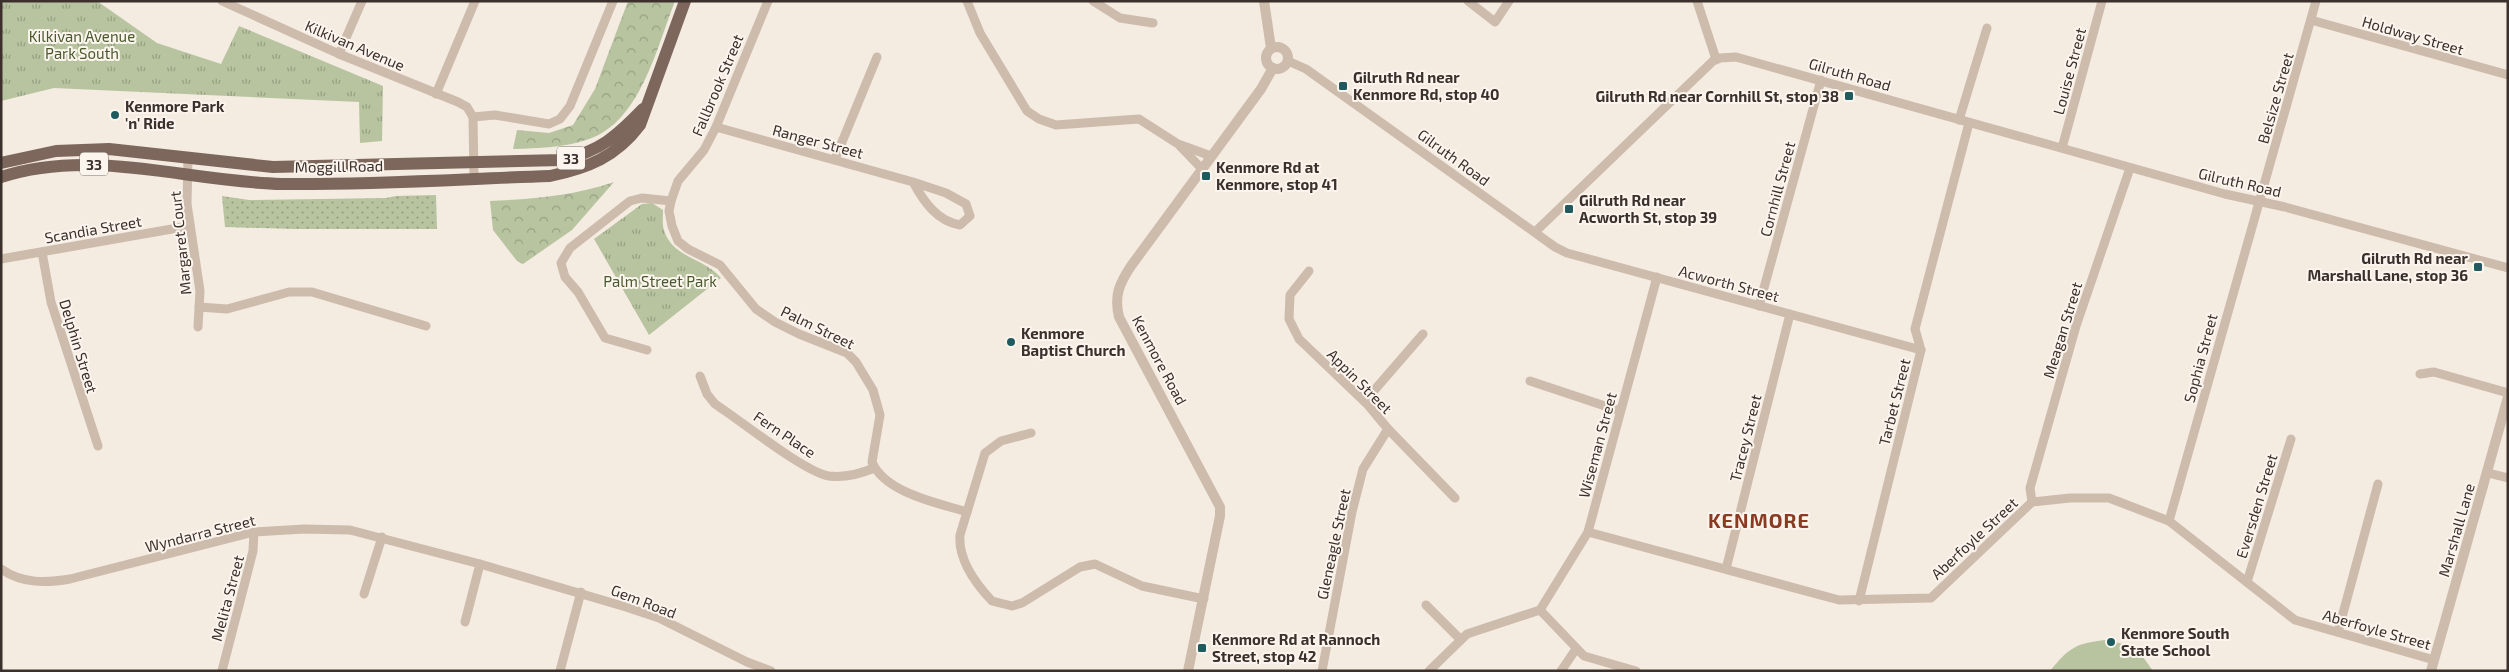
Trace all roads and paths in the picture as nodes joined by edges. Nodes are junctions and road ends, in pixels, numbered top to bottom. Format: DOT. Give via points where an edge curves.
graph roads {
  1 [pos="222,1"];
  2 [pos="362,1"];
  3 [pos="475,1"];
  4 [pos="613,1"];
  5 [pos="685,1"];
  6 [pos="768,1"];
  7 [pos="967,1"];
  8 [pos="1093,1"];
  9 [pos="1264,1"];
  10 [pos="1468,1"];
  11 [pos="1509,1"];
  12 [pos="1697,1"];
  13 [pos="2102,1"];
  14 [pos="2316,1"];
  15 [pos="2311,20"];
  16 [pos="1153,23"];
  17 [pos="1987,28"];
  18 [pos="1271,48"];
  19 [pos="339,54"];
  20 [pos="877,57"];
  21 [pos="1716,59"];
  22 [pos="1288,61"];
  23 [pos="1273,68"];
  24 [pos="2508,76"];
  25 [pos="1821,80"];
  26 [pos="436,94"];
  27 [pos="648,104"];
  28 [pos="473,117"];
  29 [pos="1960,120"];
  30 [pos="1969,123"];
  31 [pos="716,127"];
  32 [pos="1178,144"];
  33 [pos="2062,148"];
  34 [pos="1211,156"];
  35 [pos="188,157"];
  36 [pos="835,159"];
  37 [pos="1,163"];
  38 [pos="474,163"];
  39 [pos="2130,168"];
  40 [pos="1202,169"];
  41 [pos="188,174"];
  42 [pos="1,177"];
  43 [pos="474,179"];
  44 [pos="913,182"];
  45 [pos="671,201"];
  46 [pos="2259,202"];
  47 [pos="189,226"];
  48 [pos="1535,232"];
  49 [pos="42,252"];
  50 [pos="1,259"];
  51 [pos="2508,268"];
  52 [pos="1309,271"];
  53 [pos="1657,277"];
  54 [pos="1759,306"];
  55 [pos="199,307"];
  56 [pos="1790,314"];
  57 [pos="426,326"];
  58 [pos="198,327"];
  59 [pos="1423,334"];
  60 [pos="647,350"];
  61 [pos="1921,350"];
  62 [pos="2420,374"];
  63 [pos="700,376"];
  64 [pos="1530,381"];
  65 [pos="2508,395"];
  66 [pos="1365,402"];
  67 [pos="1620,411"];
  68 [pos="1388,429"];
  69 [pos="1031,433"];
  70 [pos="2291,439"];
  71 [pos="98,446"];
  72 [pos="874,468"];
  73 [pos="2488,473"];
  74 [pos="2508,478"];
  75 [pos="2378,484"];
  76 [pos="1456,498"];
  77 [pos="2032,502"];
  78 [pos="967,512"];
  79 [pos="2169,521"];
  80 [pos="254,532"];
  81 [pos="1588,532"];
  82 [pos="382,537"];
  83 [pos="480,564"];
  84 [pos="1726,568"];
  85 [pos="1,569"];
  86 [pos="2247,582"];
  87 [pos="581,592"];
  88 [pos="364,594"];
  89 [pos="1204,599"];
  90 [pos="1858,601"];
  91 [pos="1426,605"];
  92 [pos="1540,610"];
  93 [pos="465,622"];
  94 [pos="2338,632"];
  95 [pos="1460,639"];
  96 [pos="1576,649"];
  97 [pos="2433,666"];
  98 [pos="768,670"];
  99 [pos="222,671"];
  100 [pos="560,671"];
  101 [pos="1188,671"];
  102 [pos="1322,671"];
  103 [pos="1429,671"];
  104 [pos="1561,671"];
  105 [pos="1636,671"];
  1 -- 19 [label="street, Kilkivan Avenue"];
  2 -- 19 [label="street"];
  3 -- 26 [label="street"];
  4 -- 28 [label="street" via="570,106 560,119 549,124 495,115"];
  5 -- 27 [label="main road, Moggill Road / 33"];
  6 -- 31 [label="street, Fallbrook Street"];
  7 -- 32 [label="street" via="980,33 1016,96 1039,120 1056,125 1139,120"];
  8 -- 16 [label="street" via="1120,18"];
  9 -- 18 [label="street"];
  10 -- 11 [label="street" via="1495,22"];
  12 -- 21 [label="street"];
  13 -- 33 [label="street, Louise Street"];
  14 -- 15 [label="street, Belsize Street"];
  15 -- 24 [label="street, Holdway Street"];
  15 -- 46 [label="street, Belsize Street"];
  17 -- 29 [label="street"];
  18 -- 22 [label="street" via="1278,46 1284,49"];
  18 -- 23 [label="street" via="1266,60"];
  19 -- 26 [label="street, Kilkivan Avenue"];
  20 -- 36 [label="street"];
  21 -- 25 [label="street, Gilruth Road" via="1742,58"];
  21 -- 48 [label="street"];
  22 -- 23 [label="street" via="1283,67"];
  22 -- 48 [label="street, Gilruth Road" via="1306,69"];
  23 -- 34 [label="street, Kenmore Road"];
  25 -- 29 [label="street, Gilruth Road"];
  25 -- 54 [label="street, Cornhill Street"];
  26 -- 28 [label="street, Kilkivan Avenue" via="467,107"];
  27 -- 38 [label="main road, Moggill Road / 33" via="612,140 579,156 562,160"];
  27 -- 43 [label="main road, Moggill Road / 33" via="640,125 632,135 607,156 583,169 550,176"];
  28 -- 38 [label="street"];
  29 -- 30 [label="street, Gilruth Road"];
  30 -- 33 [label="street, Gilruth Road"];
  30 -- 61 [label="street, Tarbet Street" via="1915,329"];
  31 -- 36 [label="street, Ranger Street"];
  31 -- 45 [label="street, Fallbrook Street" via="704,150 678,181"];
  32 -- 34 [label="street"];
  32 -- 40 [label="street"];
  33 -- 39 [label="street, Gilruth Road"];
  34 -- 40 [label="street, Kenmore Road"];
  35 -- 37 [label="main road, Moggill Road / 33" via="129,150 78,149"];
  35 -- 38 [label="main road, Moggill Road / 33" via="274,167"];
  35 -- 41 [label="street, Margaret Court"];
  36 -- 44 [label="street, Ranger Street"];
  38 -- 43 [label="street"];
  39 -- 46 [label="street, Gilruth Road"];
  39 -- 77 [label="street, Meagan Street" via="2076,326 2030,488"];
  40 -- 89 [label="street, Kenmore Road" via="1122,279 1116,299 1120,317 1218,499 1220,516"];
  41 -- 42 [label="main road, Moggill Road / 33" via="72,164"];
  41 -- 43 [label="main road, Moggill Road / 33" via="282,184"];
  41 -- 47 [label="street, Margaret Court"];
  44 -- 44 [label="street, Ranger Street" via="924,202 947,223 960,225 970,216 966,204"];
  45 -- 60 [label="street" via="642,198 630,201 570,248 561,263 561,269 605,338"];
  45 -- 72 [label="street, Palm Street" via="669,211 678,240 720,265 756,309 783,326 847,353 856,362 878,402 879,426 872,456"];
  46 -- 51 [label="street, Gilruth Road" via="2285,206"];
  46 -- 79 [label="street, Sophia Street"];
  47 -- 49 [label="street, Scandia Street"];
  47 -- 55 [label="street, Margaret Court" via="200,291"];
  48 -- 53 [label="street, Acworth Street" via="1568,253"];
  49 -- 50 [label="street, Scandia Street"];
  49 -- 71 [label="street, Delphin Street" via="50,302"];
  52 -- 66 [label="street, Appin Street" via="1290,296 1289,319 1299,340"];
  53 -- 54 [label="street, Acworth Street"];
  53 -- 67 [label="street, Wiseman Street"];
  54 -- 56 [label="street, Acworth Street"];
  55 -- 57 [label="street" via="227,309 289,292 312,292"];
  55 -- 58 [label="street, Margaret Court"];
  56 -- 61 [label="street, Acworth Street"];
  56 -- 84 [label="street, Tracey Street"];
  59 -- 66 [label="street"];
  61 -- 90 [label="street, Tarbet Street"];
  62 -- 65 [label="street" via="2434,372"];
  63 -- 72 [label="street, Fern Place" via="707,394 716,404 807,466 828,476 844,476"];
  64 -- 67 [label="street"];
  65 -- 73 [label="street, Marshall Lane"];
  66 -- 68 [label="street, Appin Street"];
  67 -- 81 [label="street, Wiseman Street"];
  68 -- 76 [label="street, Appin Street"];
  68 -- 102 [label="street, Gleneagle Street" via="1363,470"];
  69 -- 78 [label="street" via="1002,441 985,453"];
  70 -- 86 [label="street, Eversden Street"];
  72 -- 78 [label="street" via="882,477 916,497"];
  73 -- 74 [label="street"];
  73 -- 97 [label="street, Marshall Lane"];
  75 -- 94 [label="street"];
  77 -- 79 [label="street, Aberfoyle Street" via="2109,498"];
  77 -- 90 [label="street, Aberfoyle Street" via="1931,598"];
  78 -- 89 [label="street" via="960,535 962,558 986,594 1002,605 1022,603 1080,567 1095,564 1142,586"];
  79 -- 86 [label="street, Aberfoyle Street"];
  80 -- 82 [label="street, Wyndarra Street" via="350,530"];
  80 -- 85 [label="street, Wyndarra Street" via="45,583 22,579"];
  80 -- 99 [label="street, Melita Street" via="253,551"];
  81 -- 84 [label="street, Aberfoyle Street"];
  81 -- 92 [label="street, Wiseman Street"];
  82 -- 83 [label="street, Wyndarra Street"];
  82 -- 88 [label="street"];
  83 -- 87 [label="street, Wyndarra Street"];
  83 -- 93 [label="street"];
  84 -- 90 [label="street, Aberfoyle Street" via="1839,600"];
  86 -- 94 [label="street, Aberfoyle Street" via="2295,620"];
  87 -- 98 [label="street, Gem Road" via="659,618"];
  87 -- 100 [label="street"];
  89 -- 101 [label="street, Kenmore Road"];
  91 -- 95 [label="street"];
  92 -- 95 [label="street" via="1476,629"];
  92 -- 96 [label="street"];
  94 -- 97 [label="street, Aberfoyle Street"];
  95 -- 103 [label="street"];
  96 -- 104 [label="street"];
  96 -- 105 [label="street" via="1584,656"];
}
